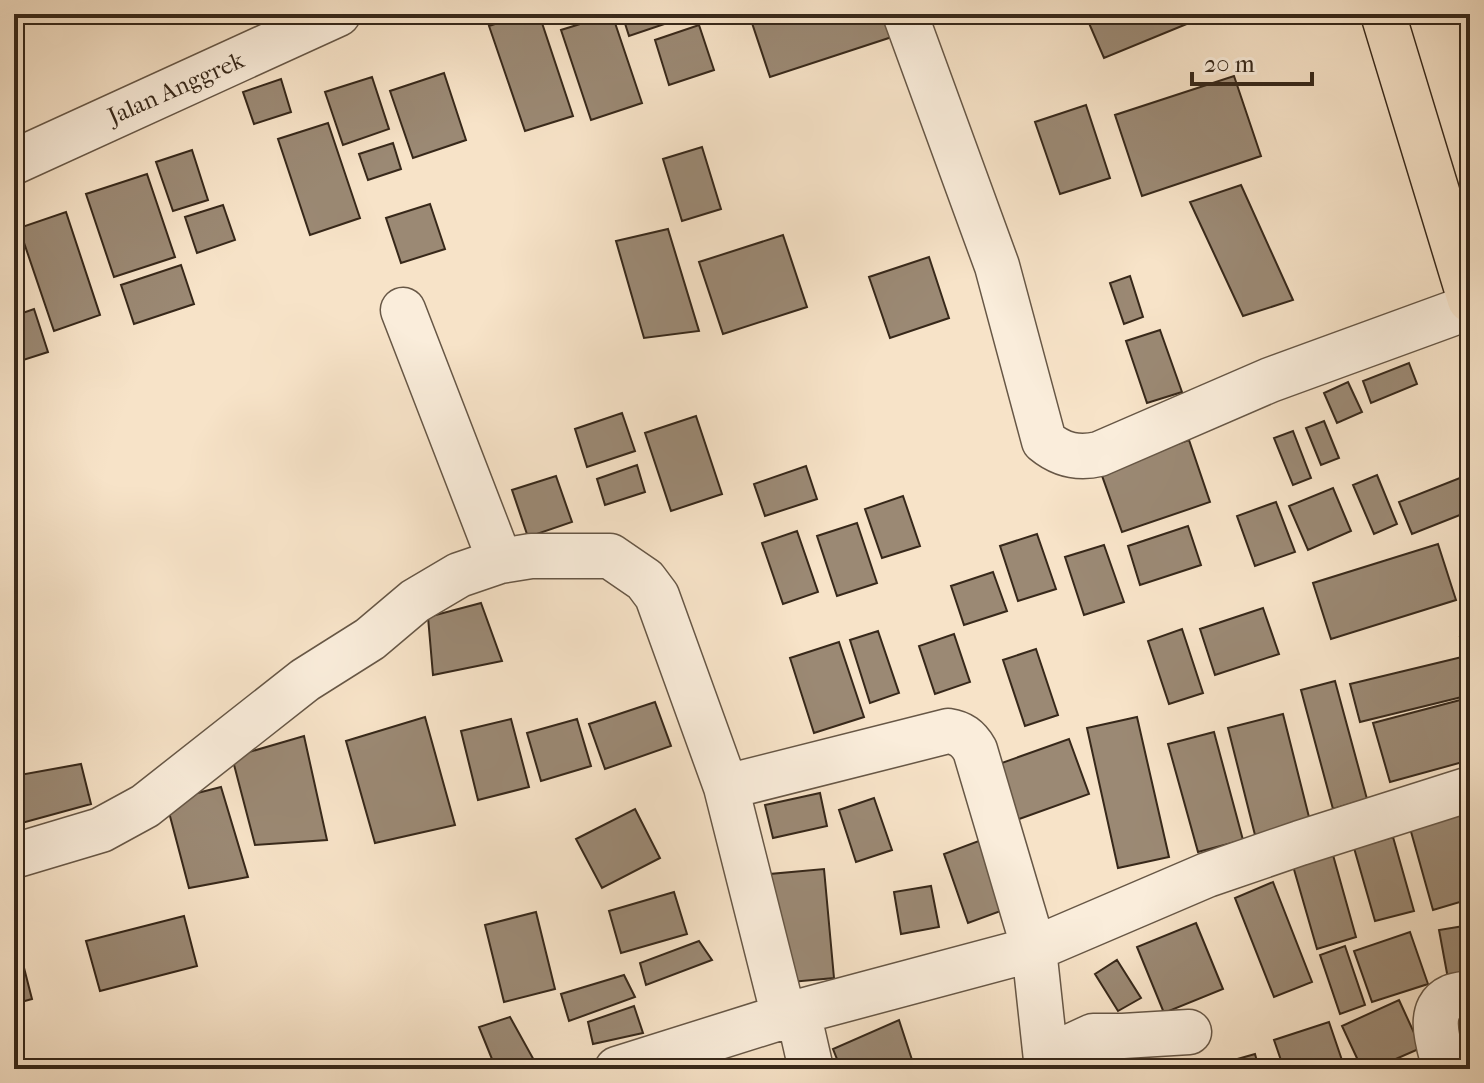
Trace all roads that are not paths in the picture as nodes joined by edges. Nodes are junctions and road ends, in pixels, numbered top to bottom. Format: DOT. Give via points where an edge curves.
graph roads {
  1 [pos="338,14"];
  2 [pos="905,14"];
  3 [pos="1383,14"];
  4 [pos="14,162"];
  5 [pos="1470,300"];
  6 [pos="1470,307"];
  7 [pos="403,310"];
  8 [pos="500,561"];
  9 [pos="726,787"];
  10 [pos="1470,789"];
  11 [pos="14,856"];
  12 [pos="1034,949"];
  13 [pos="1470,993"];
  14 [pos="791,1014"];
  15 [pos="1189,1032"];
  16 [pos="1047,1067"];
  17 [pos="617,1069"];
  18 [pos="811,1069"];
  19 [pos="1445,1069"];
  1 -- 4 [label="street, Jalan Anggrek"];
  2 -- 6 [label="street" via="997,266 1044,441 1054,449 1075,457 1099,454 1270,380"];
  3 -- 5 [label="highway"];
  7 -- 8 [label="street"];
  8 -- 9 [label="street" via="610,556 645,580 657,596"];
  8 -- 11 [label="street" via="459,575 415,601 370,639 293,688 145,806 101,830"];
  9 -- 12 [label="street" via="948,731 963,736 975,750"];
  9 -- 14 [label="street"];
  10 -- 12 [label="street" via="1207,875"];
  12 -- 14 [label="street"];
  12 -- 16 [label="street"];
  13 -- 19 [label="street" via="1449,998 1437,1013"];
  14 -- 17 [label="street"];
  14 -- 18 [label="street"];
  15 -- 16 [label="street" via="1093,1036 1067,1048"];
}
